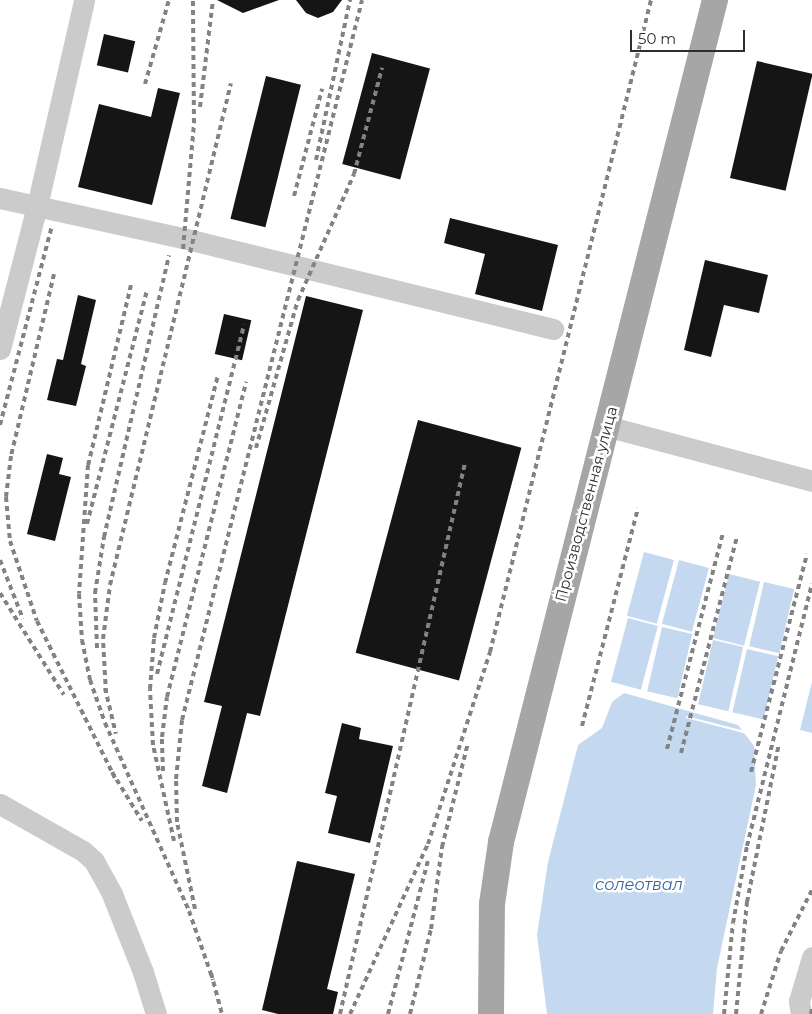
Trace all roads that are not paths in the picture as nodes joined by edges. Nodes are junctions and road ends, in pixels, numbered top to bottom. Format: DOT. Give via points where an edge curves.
graph roads {
  1 [pos="84,0"];
  2 [pos="715,0"];
  3 [pos="0,198"];
  4 [pos="37,206"];
  5 [pos="553,329"];
  6 [pos="0,349"];
  7 [pos="606,426"];
  8 [pos="812,481"];
  9 [pos="0,804"];
  10 [pos="812,957"];
  11 [pos="156,1014"];
  12 [pos="491,1014"];
  13 [pos="801,1014"];
  1 -- 4 [label="street"];
  2 -- 7 [label="main road, Производственная улица"];
  3 -- 4 [label="street"];
  4 -- 5 [label="street"];
  4 -- 6 [label="street"];
  7 -- 8 [label="street"];
  7 -- 12 [label="main road, Производственная улица" via="501,842 492,904"];
  9 -- 11 [label="street" via="83,851 94,862 109,888"];
  10 -- 13 [label="street" via="799,1001"];
}
